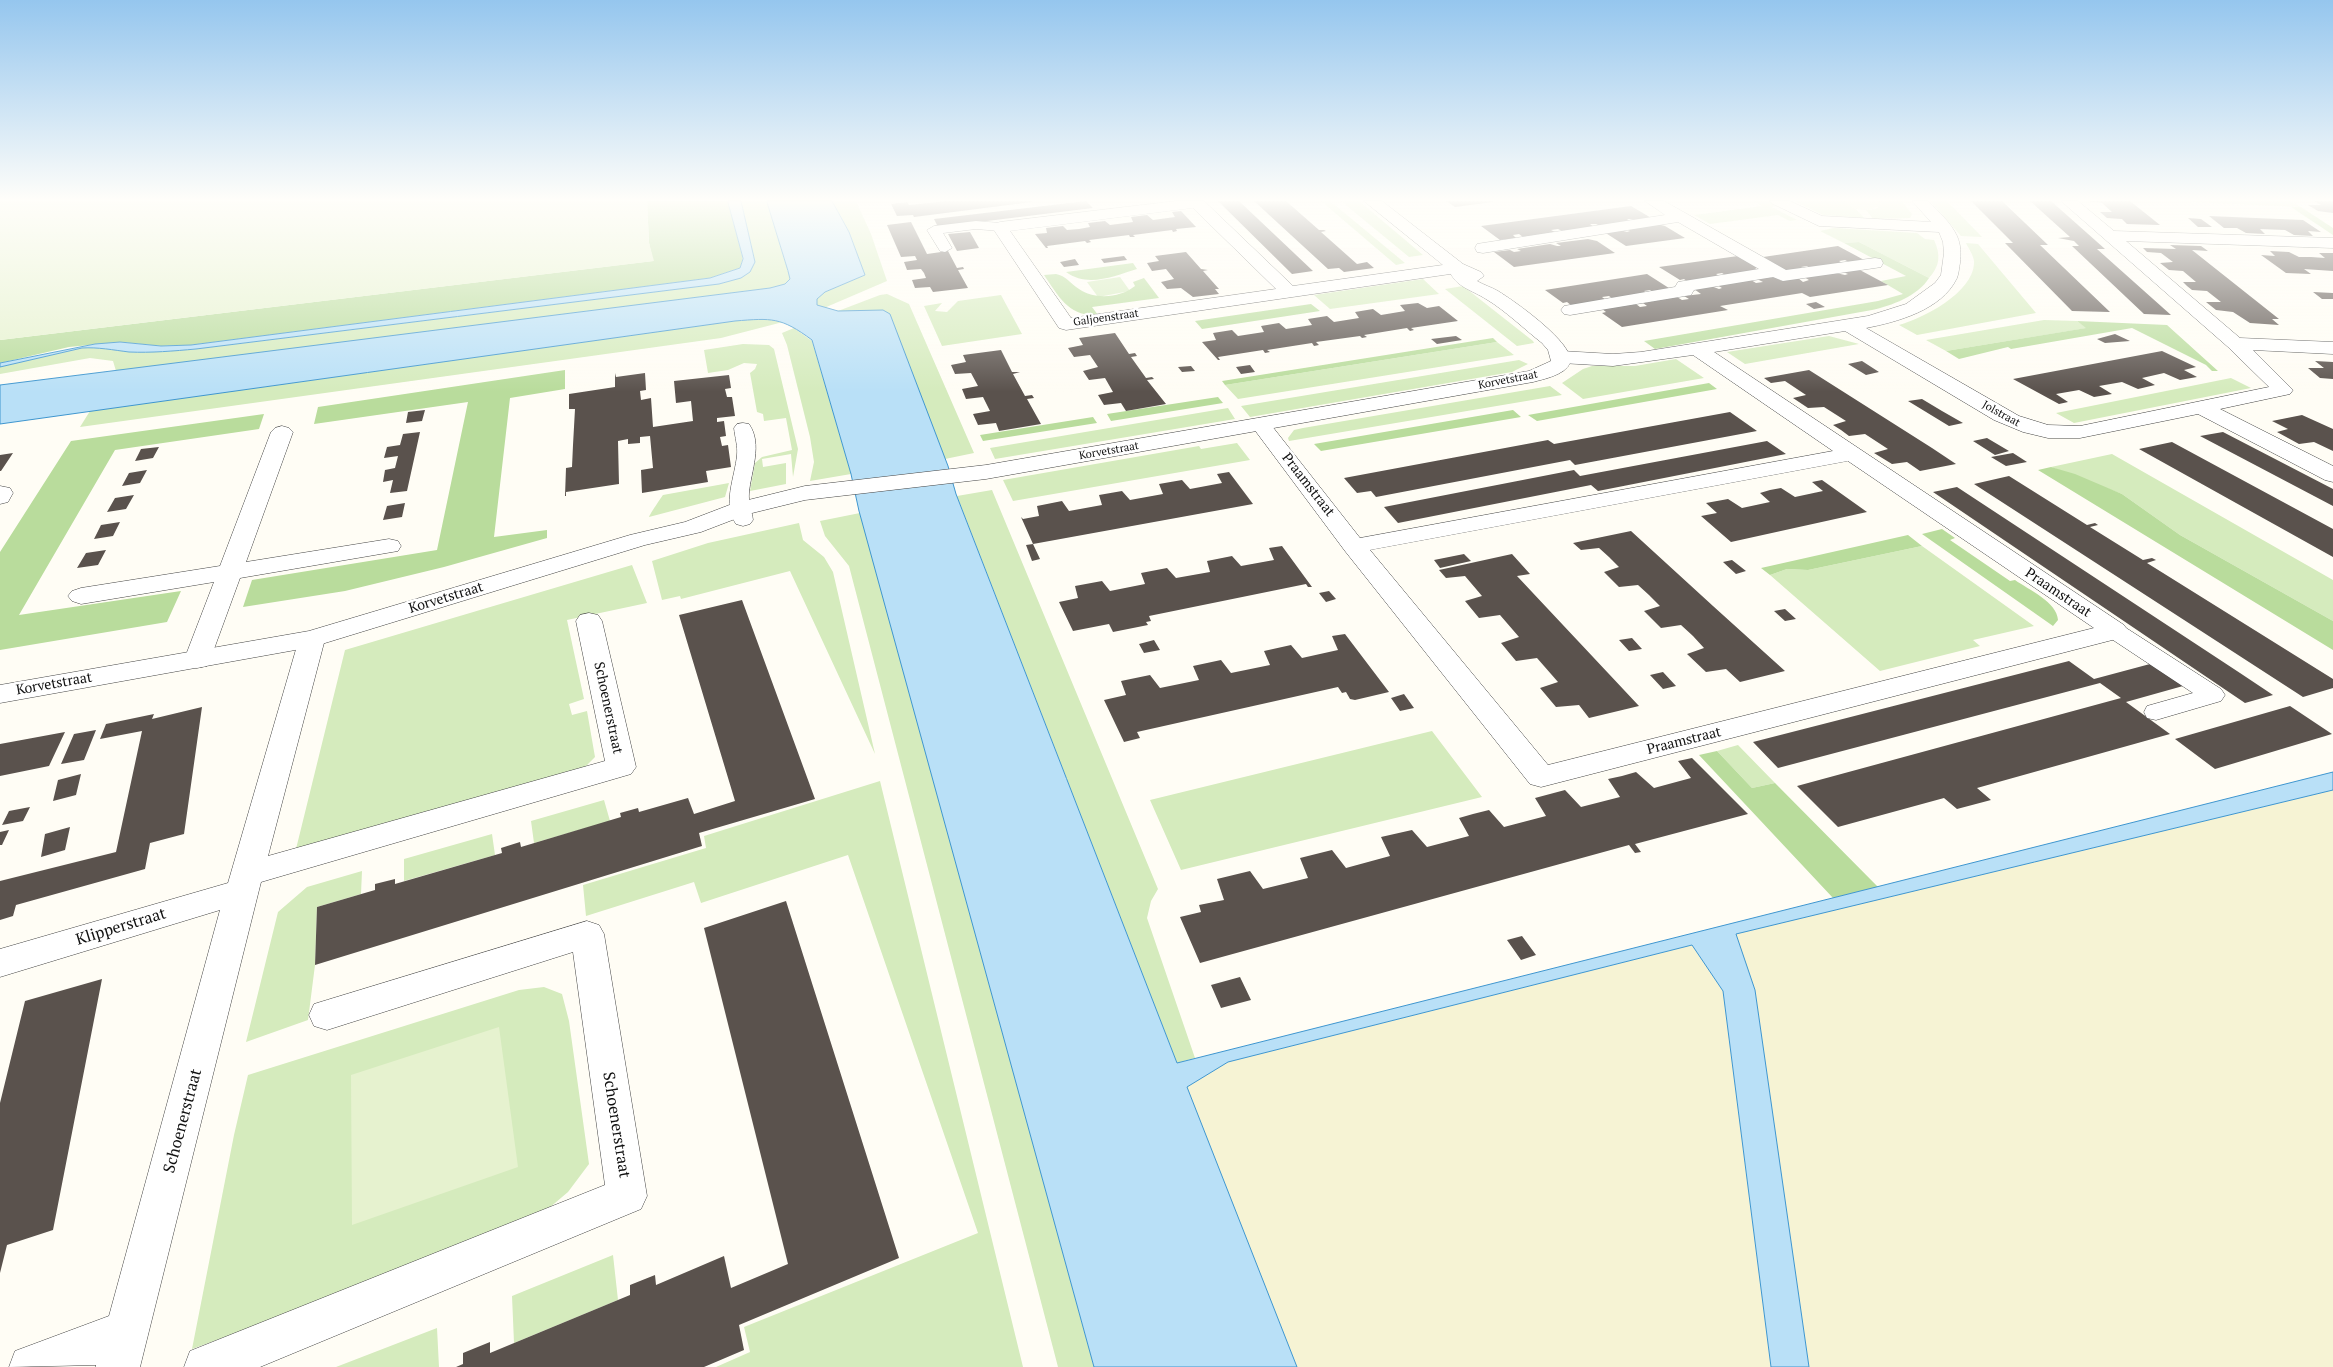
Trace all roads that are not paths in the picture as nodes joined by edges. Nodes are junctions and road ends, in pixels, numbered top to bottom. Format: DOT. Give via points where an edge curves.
graph roads {
  1 [pos="1026,265"];
  2 [pos="1262,265"];
  3 [pos="1453,265"];
  4 [pos="1763,265"];
  5 [pos="1862,265"];
  6 [pos="1950,265"];
  7 [pos="2144,265"];
  8 [pos="1457,268"];
  9 [pos="1775,272"];
  10 [pos="1289,292"];
  11 [pos="1570,310"];
  12 [pos="1849,326"];
  13 [pos="2235,343"];
  14 [pos="2333,348"];
  15 [pos="1698,350"];
  16 [pos="1561,357"];
  17 [pos="2200,407"];
  18 [pos="1261,425"];
  19 [pos="743,428"];
  20 [pos="282,432"];
  21 [pos="1851,454"];
  22 [pos="2333,475"];
  23 [pos="742,515"];
  24 [pos="389,546"];
  25 [pos="1354,546"];
  26 [pos="230,573"];
  27 [pos="80,596"];
  28 [pos="589,621"];
  29 [pos="2115,631"];
  30 [pos="312,638"];
  31 [pos="197,660"];
  32 [pos="0,694"];
  33 [pos="2156,712"];
  34 [pos="245,883"];
  35 [pos="0,963"];
  36 [pos="327,1015"];
  37 [pos="122,1349"];
  38 [pos="31,1367"];
  39 [pos="206,1367"];
  1 -- 10 [label="street, Galjoenstraat" via="1066,324"];
  2 -- 10 [label="street"];
  3 -- 8 [label="street"];
  4 -- 9 [label="street"];
  5 -- 9 [label="street" via="1782,276"];
  6 -- 12 [label="street" via="1948,278 1910,310"];
  7 -- 13 [label="street, Jolstraat"];
  8 -- 10 [label="street, Galjoenstraat"];
  8 -- 16 [label="street" via="1460,276 1492,295 1549,339"];
  9 -- 11 [label="street" via="1684,286 1685,291"];
  12 -- 15 [label="street"];
  12 -- 17 [label="street, Jolstraat" via="2001,416 2042,432 2080,432"];
  13 -- 14 [label="street"];
  13 -- 17 [label="street, Jolstraat" via="2283,390"];
  15 -- 16 [label="street" via="1627,360"];
  15 -- 21 [label="street, Praamstraat"];
  16 -- 18 [label="street, Korvetstraat" via="1553,369 1533,376"];
  17 -- 22 [label="street"];
  18 -- 23 [label="street, Korvetstraat" via="848,494"];
  18 -- 25 [label="street, Praamstraat"];
  19 -- 23 [label="lane" via="746,454 739,495"];
  20 -- 26 [label="street"];
  21 -- 25 [label="street"];
  21 -- 29 [label="street, Praamstraat"];
  23 -- 30 [label="street, Korvetstraat" via="638,540"];
  24 -- 26 [label="street"];
  25 -- 29 [label="street, Praamstraat" via="1541,778"];
  26 -- 27 [label="street"];
  26 -- 31 [label="street"];
  28 -- 34 [label="street, Schoenerstraat" via="621,767"];
  29 -- 33 [label="lane, Praamstraat" via="2213,695"];
  30 -- 31 [label="street, Korvetstraat"];
  30 -- 34 [label="street, Schoenerstraat"];
  31 -- 32 [label="street, Korvetstraat"];
  34 -- 35 [label="street, Klipperstraat"];
  34 -- 37 [label="street, Schoenerstraat"];
  36 -- 39 [label="street, Schoenerstraat" via="587,934 627,1196"];
  37 -- 38 [label="street"];
}
